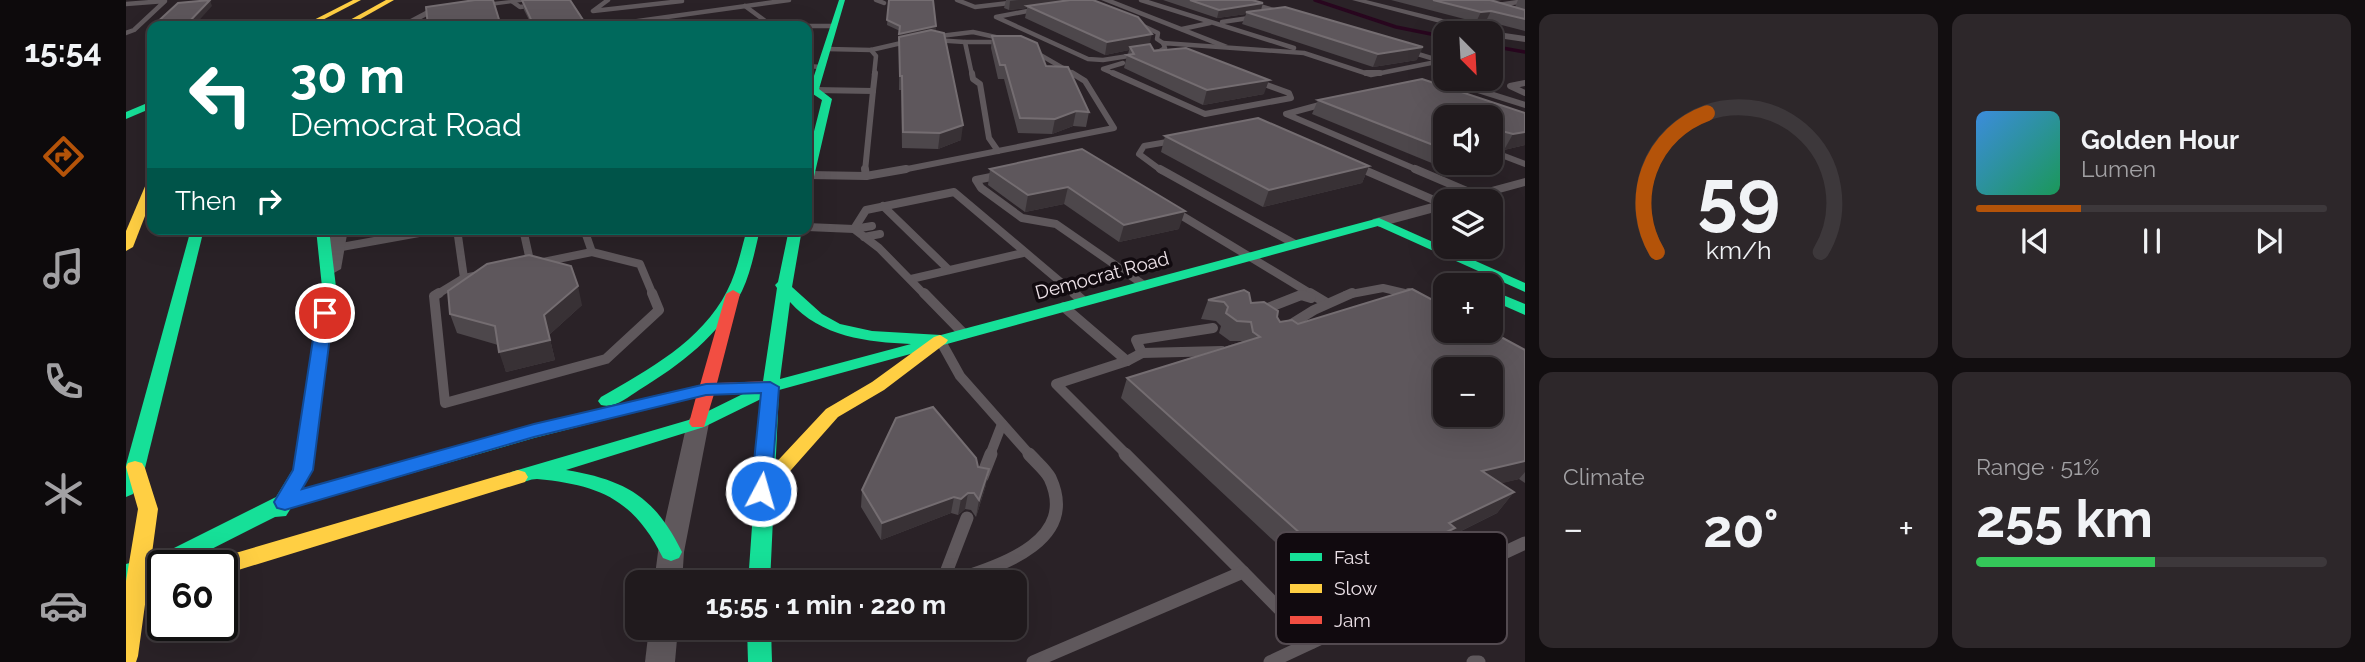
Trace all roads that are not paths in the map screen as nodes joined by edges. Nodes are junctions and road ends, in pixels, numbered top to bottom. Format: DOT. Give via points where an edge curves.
graph roads {
  1 [pos="171,0"];
  2 [pos="358,0"];
  3 [pos="391,0"];
  4 [pos="533,0"];
  5 [pos="608,0"];
  6 [pos="673,0"];
  7 [pos="693,0"];
  8 [pos="789,0"];
  9 [pos="841,0"];
  10 [pos="852,0"];
  11 [pos="876,0"];
  12 [pos="984,0"];
  13 [pos="1034,0"];
  14 [pos="1141,0"];
  15 [pos="1240,0"];
  16 [pos="1356,0"];
  17 [pos="165,1"];
  18 [pos="682,1"];
  19 [pos="960,1"];
  20 [pos="1525,1"];
  21 [pos="513,2"];
  22 [pos="1106,2"];
  23 [pos="884,3"];
  24 [pos="1475,3"];
  25 [pos="126,4"];
  26 [pos="543,4"];
  27 [pos="745,6"];
  28 [pos="1489,7"];
  29 [pos="374,8"];
  30 [pos="1042,9"];
  31 [pos="1513,13"];
  32 [pos="316,21"];
  33 [pos="351,21"];
  34 [pos="357,21"];
  35 [pos="412,21"];
  36 [pos="621,21"];
  37 [pos="765,21"];
  38 [pos="1438,21"];
  39 [pos="1133,22"];
  40 [pos="1218,22"];
  41 [pos="1211,23"];
  42 [pos="812,26"];
  43 [pos="834,26"];
  44 [pos="1182,29"];
  45 [pos="126,33"];
  46 [pos="1503,36"];
  47 [pos="1525,39"];
  48 [pos="917,40"];
  49 [pos="965,42"];
  50 [pos="1015,42"];
  51 [pos="1163,43"];
  52 [pos="1223,45"];
  53 [pos="827,49"];
  54 [pos="1401,49"];
  55 [pos="871,50"];
  56 [pos="1304,53"];
  57 [pos="1203,54"];
  58 [pos="1172,55"];
  59 [pos="814,67"];
  60 [pos="1251,79"];
  61 [pos="1525,83"];
  62 [pos="1433,84"];
  63 [pos="873,91"];
  64 [pos="1433,91"];
  65 [pos="1481,91"];
  66 [pos="812,92"];
  67 [pos="812,92"];
  68 [pos="1525,93"];
  69 [pos="1334,102"];
  70 [pos="1525,105"];
  71 [pos="147,106"];
  72 [pos="126,116"];
  73 [pos="1184,138"];
  74 [pos="812,148"];
  75 [pos="998,151"];
  76 [pos="1503,155"];
  77 [pos="1344,161"];
  78 [pos="1525,164"];
  79 [pos="1013,173"];
  80 [pos="866,176"];
  81 [pos="812,178"];
  82 [pos="1525,182"];
  83 [pos="1462,189"];
  84 [pos="1499,189"];
  85 [pos="147,196"];
  86 [pos="1433,197"];
  87 [pos="883,206"];
  88 [pos="1167,207"];
  89 [pos="1433,207"];
  90 [pos="1379,222"];
  91 [pos="872,226"];
  92 [pos="812,227"];
  93 [pos="854,229"];
  94 [pos="1352,229"];
  95 [pos="880,234"];
  96 [pos="196,235"];
  97 [pos="323,235"];
  98 [pos="339,235"];
  99 [pos="409,235"];
  100 [pos="458,235"];
  101 [pos="524,235"];
  102 [pos="586,235"];
  103 [pos="752,235"];
  104 [pos="794,235"];
  105 [pos="864,237"];
  106 [pos="1373,239"];
  107 [pos="1295,244"];
  108 [pos="891,246"];
  109 [pos="126,247"];
  110 [pos="336,248"];
  111 [pos="878,248"];
  112 [pos="592,252"];
  113 [pos="1023,253"];
  114 [pos="1249,257"];
  115 [pos="903,258"];
  116 [pos="890,261"];
  117 [pos="531,265"];
  118 [pos="912,268"];
  119 [pos="899,270"];
  120 [pos="949,270"];
  121 [pos="464,278"];
  122 [pos="911,279"];
  123 [pos="782,285"];
  124 [pos="1144,285"];
  125 [pos="329,287"];
  126 [pos="1525,288"];
  127 [pos="734,292"];
  128 [pos="1423,299"];
  129 [pos="1503,300"];
  130 [pos="1083,301"];
  131 [pos="1325,302"];
  132 [pos="1064,307"];
  133 [pos="1525,310"];
  134 [pos="1248,316"];
  135 [pos="1213,328"];
  136 [pos="964,334"];
  137 [pos="1276,335"];
  138 [pos="940,340"];
  139 [pos="1238,347"];
  140 [pos="1142,353"];
  141 [pos="1127,361"];
  142 [pos="770,387"];
  143 [pos="706,389"];
  144 [pos="698,424"];
  145 [pos="1002,424"];
  146 [pos="534,431"];
  147 [pos="135,468"];
  148 [pos="531,473"];
  149 [pos="982,477"];
  150 [pos="126,489"];
  151 [pos="761,491"];
  152 [pos="285,502"];
  153 [pos="967,518"];
  154 [pos="1525,543"];
  155 [pos="190,550"];
  156 [pos="1507,551"];
  157 [pos="238,552"];
  158 [pos="671,552"];
  159 [pos="238,561"];
  160 [pos="147,568"];
  161 [pos="669,570"];
  162 [pos="760,570"];
  163 [pos="949,570"];
  164 [pos="978,570"];
  165 [pos="1243,572"];
  166 [pos="126,574"];
  167 [pos="1276,605"];
  168 [pos="663,640"];
  169 [pos="759,640"];
  170 [pos="1308,644"];
  171 [pos="126,656"];
  172 [pos="660,662"];
  173 [pos="760,662"];
  174 [pos="1033,662"];
  175 [pos="1270,662"];
  176 [pos="1473,662"];
  177 [pos="1479,662"];
  1 -- 17 [label="lane"];
  2 -- 32 [label="main road"];
  3 -- 29 [label="main road"];
  4 -- 21 [label="street"];
  5 -- 18 [label="lane" via="593,11"];
  6 -- 18 [label="lane"];
  7 -- 18 [label="lane"];
  8 -- 27 [label="lane"];
  9 -- 10 [label="lane"];
  9 -- 43 [label="main road"];
  11 -- 23 [label="lane"];
  12 -- 19 [label="lane"];
  13 -- 19 [label="lane" via="980,7"];
  14 -- 41 [label="lane"];
  15 -- 40 [label="lane" via="1284,13"];
  16 -- 38 [label="street"];
  17 -- 25 [label="lane"];
  17 -- 45 [label="lane"];
  20 -- 28 [label="lane"];
  21 -- 26 [label="lane" via="520,6"];
  21 -- 35 [label="street" via="429,12"];
  22 -- 44 [label="street"];
  24 -- 28 [label="street"];
  27 -- 36 [label="lane"];
  27 -- 37 [label="lane"];
  28 -- 31 [label="street"];
  29 -- 33 [label="main road"];
  29 -- 34 [label="main road"];
  30 -- 51 [label="lane" via="996,17 1088,59 1160,51 1165,48"];
  39 -- 51 [label="lane" via="1155,30"];
  40 -- 41 [label="lane"];
  40 -- 56 [label="lane"];
  41 -- 44 [label="lane"];
  42 -- 43 [label="lane"];
  43 -- 53 [label="main road"];
  44 -- 52 [label="street"];
  46 -- 47 [label="street"];
  48 -- 55 [label="lane"];
  49 -- 50 [label="lane"];
  49 -- 50 [label="lane" via="928,39 992,32"];
  49 -- 75 [label="lane" via="973,79 980,84 989,138"];
  50 -- 75 [label="lane" via="1085,81 1114,128"];
  51 -- 52 [label="lane"];
  52 -- 56 [label="lane"];
  52 -- 57 [label="lane"];
  53 -- 55 [label="lane"];
  53 -- 59 [label="main road"];
  54 -- 56 [label="lane" via="1441,61 1371,75"];
  55 -- 63 [label="lane" via="876,56"];
  58 -- 60 [label="lane" via="1103,69 1205,114 1291,98 1289,93"];
  61 -- 68 [label="lane" via="1510,86"];
  62 -- 64 [label="lane" via="1420,86"];
  63 -- 66 [label="lane"];
  63 -- 80 [label="lane"];
  65 -- 70 [label="lane"];
  67 -- 74 [label="main road" via="827,99"];
  69 -- 83 [label="lane" via="1286,114"];
  71 -- 72 [label="main road"];
  73 -- 107 [label="lane" via="1144,146 1139,154"];
  75 -- 80 [label="lane"];
  76 -- 78 [label="lane"];
  77 -- 86 [label="lane"];
  79 -- 124 [label="lane" via="976,180 1022,218 1056,224"];
  80 -- 81 [label="lane"];
  82 -- 84 [label="street, Democrat Road"];
  85 -- 109 [label="main road"];
  87 -- 93 [label="lane" via="866,210"];
  87 -- 113 [label="lane" via="954,192 1014,240"];
  87 -- 120 [label="lane" via="935,262"];
  88 -- 114 [label="lane"];
  89 -- 90 [label="street, Democrat Road"];
  90 -- 94 [label="main road, Democrat Road"];
  90 -- 126 [label="main road"];
  91 -- 93 [label="lane"];
  92 -- 93 [label="lane"];
  93 -- 105 [label="lane"];
  94 -- 106 [label="main road"];
  94 -- 107 [label="main road, Democrat Road"];
  95 -- 105 [label="lane"];
  96 -- 147 [label="main road"];
  97 -- 125 [label="main road"];
  98 -- 110 [label="street"];
  99 -- 110 [label="lane"];
  100 -- 121 [label="lane"];
  101 -- 117 [label="lane"];
  102 -- 112 [label="lane"];
  103 -- 127 [label="main road"];
  104 -- 123 [label="main road"];
  105 -- 111 [label="lane"];
  107 -- 114 [label="main road, Democrat Road"];
  108 -- 111 [label="lane"];
  110 -- 125 [label="street"];
  111 -- 116 [label="lane"];
  112 -- 117 [label="lane"];
  112 -- 121 [label="lane" via="640,264 659,310 606,359 445,403 434,296"];
  113 -- 120 [label="lane"];
  113 -- 130 [label="lane"];
  114 -- 124 [label="main road, Democrat Road"];
  114 -- 131 [label="lane"];
  115 -- 116 [label="lane"];
  116 -- 119 [label="lane"];
  117 -- 121 [label="lane"];
  118 -- 119 [label="lane"];
  119 -- 122 [label="lane"];
  120 -- 122 [label="lane"];
  122 -- 136 [label="lane"];
  123 -- 138 [label="main road" via="812,317 835,327"];
  123 -- 142 [label="main road"];
  124 -- 130 [label="main road, Democrat Road"];
  125 -- 152 [label="main road" via="303,470"];
  127 -- 143 [label="main road"];
  127 -- 146 [label="main road" via="690,348 653,377"];
  128 -- 131 [label="lane" via="1383,287"];
  129 -- 133 [label="main road"];
  130 -- 132 [label="main road, Democrat Road"];
  131 -- 134 [label="lane" via="1301,295"];
  131 -- 137 [label="lane"];
  132 -- 136 [label="main road, Democrat Road"];
  132 -- 141 [label="lane"];
  135 -- 140 [label="lane" via="1136,340"];
  136 -- 138 [label="main road, Democrat Road"];
  138 -- 142 [label="main road, Democrat Road"];
  138 -- 145 [label="lane" via="960,376"];
  138 -- 151 [label="main road" via="832,413"];
  139 -- 140 [label="lane" via="1217,352"];
  140 -- 141 [label="lane"];
  141 -- 165 [label="lane" via="1056,384"];
  142 -- 143 [label="main road, Democrat Road"];
  142 -- 144 [label="main road, Democrat Road"];
  142 -- 151 [label="main road"];
  143 -- 144 [label="main road"];
  143 -- 146 [label="main road, Democrat Road"];
  144 -- 148 [label="main road, Democrat Road"];
  144 -- 158 [label="street"];
  145 -- 149 [label="lane"];
  145 -- 164 [label="lane" via="1050,478 1057,499 1056,516 1046,536 1029,550"];
  146 -- 152 [label="main road, Democrat Road"];
  147 -- 150 [label="main road"];
  147 -- 171 [label="main road" via="148,509"];
  148 -- 158 [label="main road" via="580,478 619,490 654,518"];
  148 -- 159 [label="main road, Democrat Road"];
  151 -- 162 [label="main road"];
  152 -- 155 [label="main road, Democrat Road"];
  152 -- 157 [label="main road"];
  153 -- 163 [label="lane"];
  154 -- 156 [label="lane"];
  158 -- 161 [label="street"];
  160 -- 166 [label="main road, Democrat Road"];
  165 -- 167 [label="lane"];
  165 -- 174 [label="lane"];
  168 -- 172 [label="street"];
  169 -- 173 [label="main road"];
  170 -- 175 [label="lane"];
  176 -- 177 [label="lane"];
}
